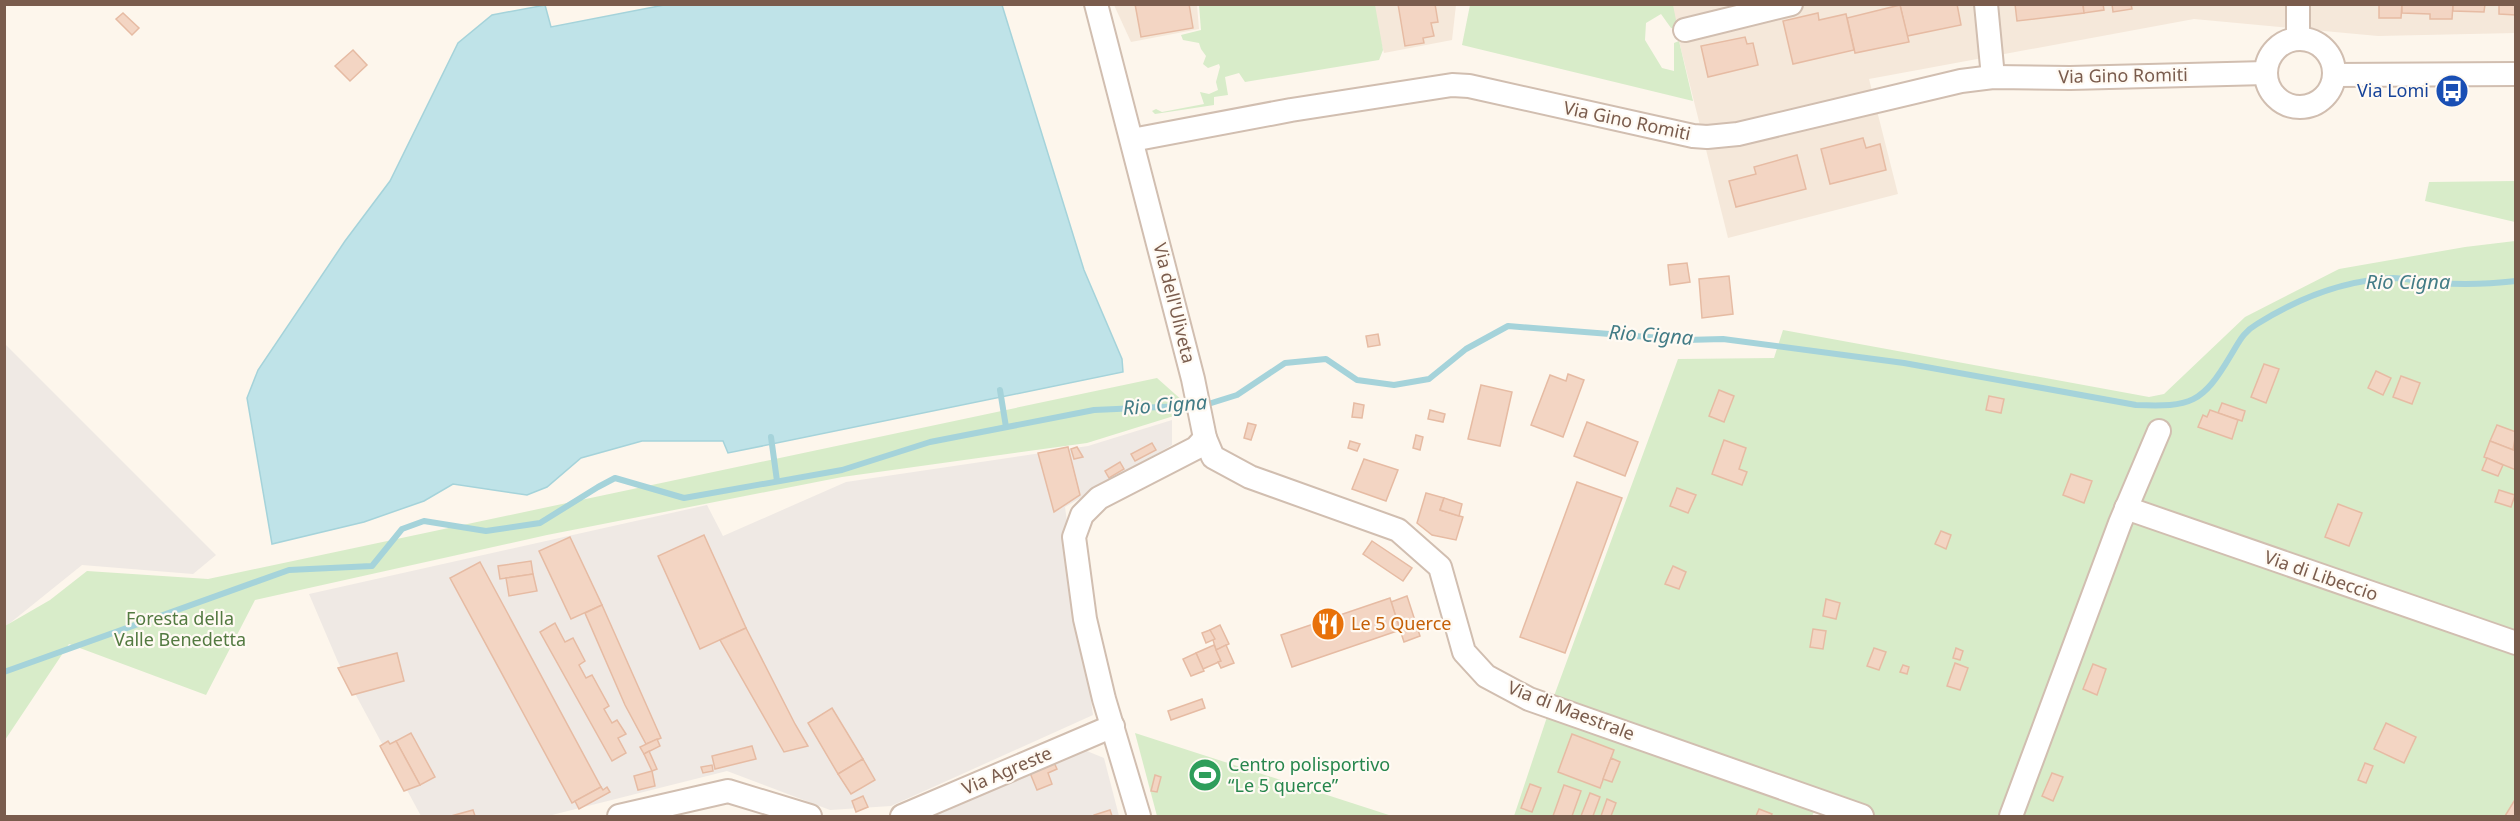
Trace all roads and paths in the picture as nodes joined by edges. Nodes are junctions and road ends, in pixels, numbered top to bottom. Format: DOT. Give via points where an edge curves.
graph roads {
  1 [pos="1096,4"];
  2 [pos="1791,4"];
  3 [pos="1986,4"];
  4 [pos="2298,4"];
  5 [pos="1751,9"];
  6 [pos="1685,30"];
  7 [pos="2298,39"];
  8 [pos="2266,73"];
  9 [pos="2516,74"];
  10 [pos="2334,75"];
  11 [pos="1994,77"];
  12 [pos="1132,140"];
  13 [pos="1203,429"];
  14 [pos="2158,431"];
  15 [pos="2126,508"];
  16 [pos="2516,643"];
  17 [pos="1113,726"];
  18 [pos="619,816"];
  19 [pos="810,816"];
  20 [pos="902,816"];
  21 [pos="1139,816"];
  22 [pos="1862,816"];
  23 [pos="2011,816"];
  1 -- 12 [label="street, Via dell'Uliveta"];
  2 -- 5 [label="street"];
  3 -- 11 [label="street"];
  4 -- 7 [label="street"];
  5 -- 6 [label="street"];
  7 -- 8 [label="street" via="2276,50"];
  7 -- 10 [label="street" via="2309,40 2326,51"];
  8 -- 10 [label="street" via="2275,95 2295,107 2318,102 2327,94"];
  8 -- 11 [label="street, Via Gino Romiti"];
  9 -- 10 [label="street"];
  11 -- 12 [label="street, Via Gino Romiti" via="1961,81 1738,134 1707,137 1452,85"];
  12 -- 13 [label="street, Via dell'Uliveta"];
  13 -- 17 [label="street" via="1196,448 1099,498 1082,515 1075,531 1085,619"];
  13 -- 22 [label="street, Via di Maestrale" via="1213,457 1250,477 1398,530 1417,544 1440,567 1464,652 1486,676 1529,699"];
  14 -- 15 [label="street"];
  15 -- 16 [label="street, Via di Libeccio"];
  15 -- 23 [label="street"];
  17 -- 20 [label="street, Via Agreste"];
  17 -- 21 [label="street"];
  18 -- 19 [label="street" via="728,791"];
}
